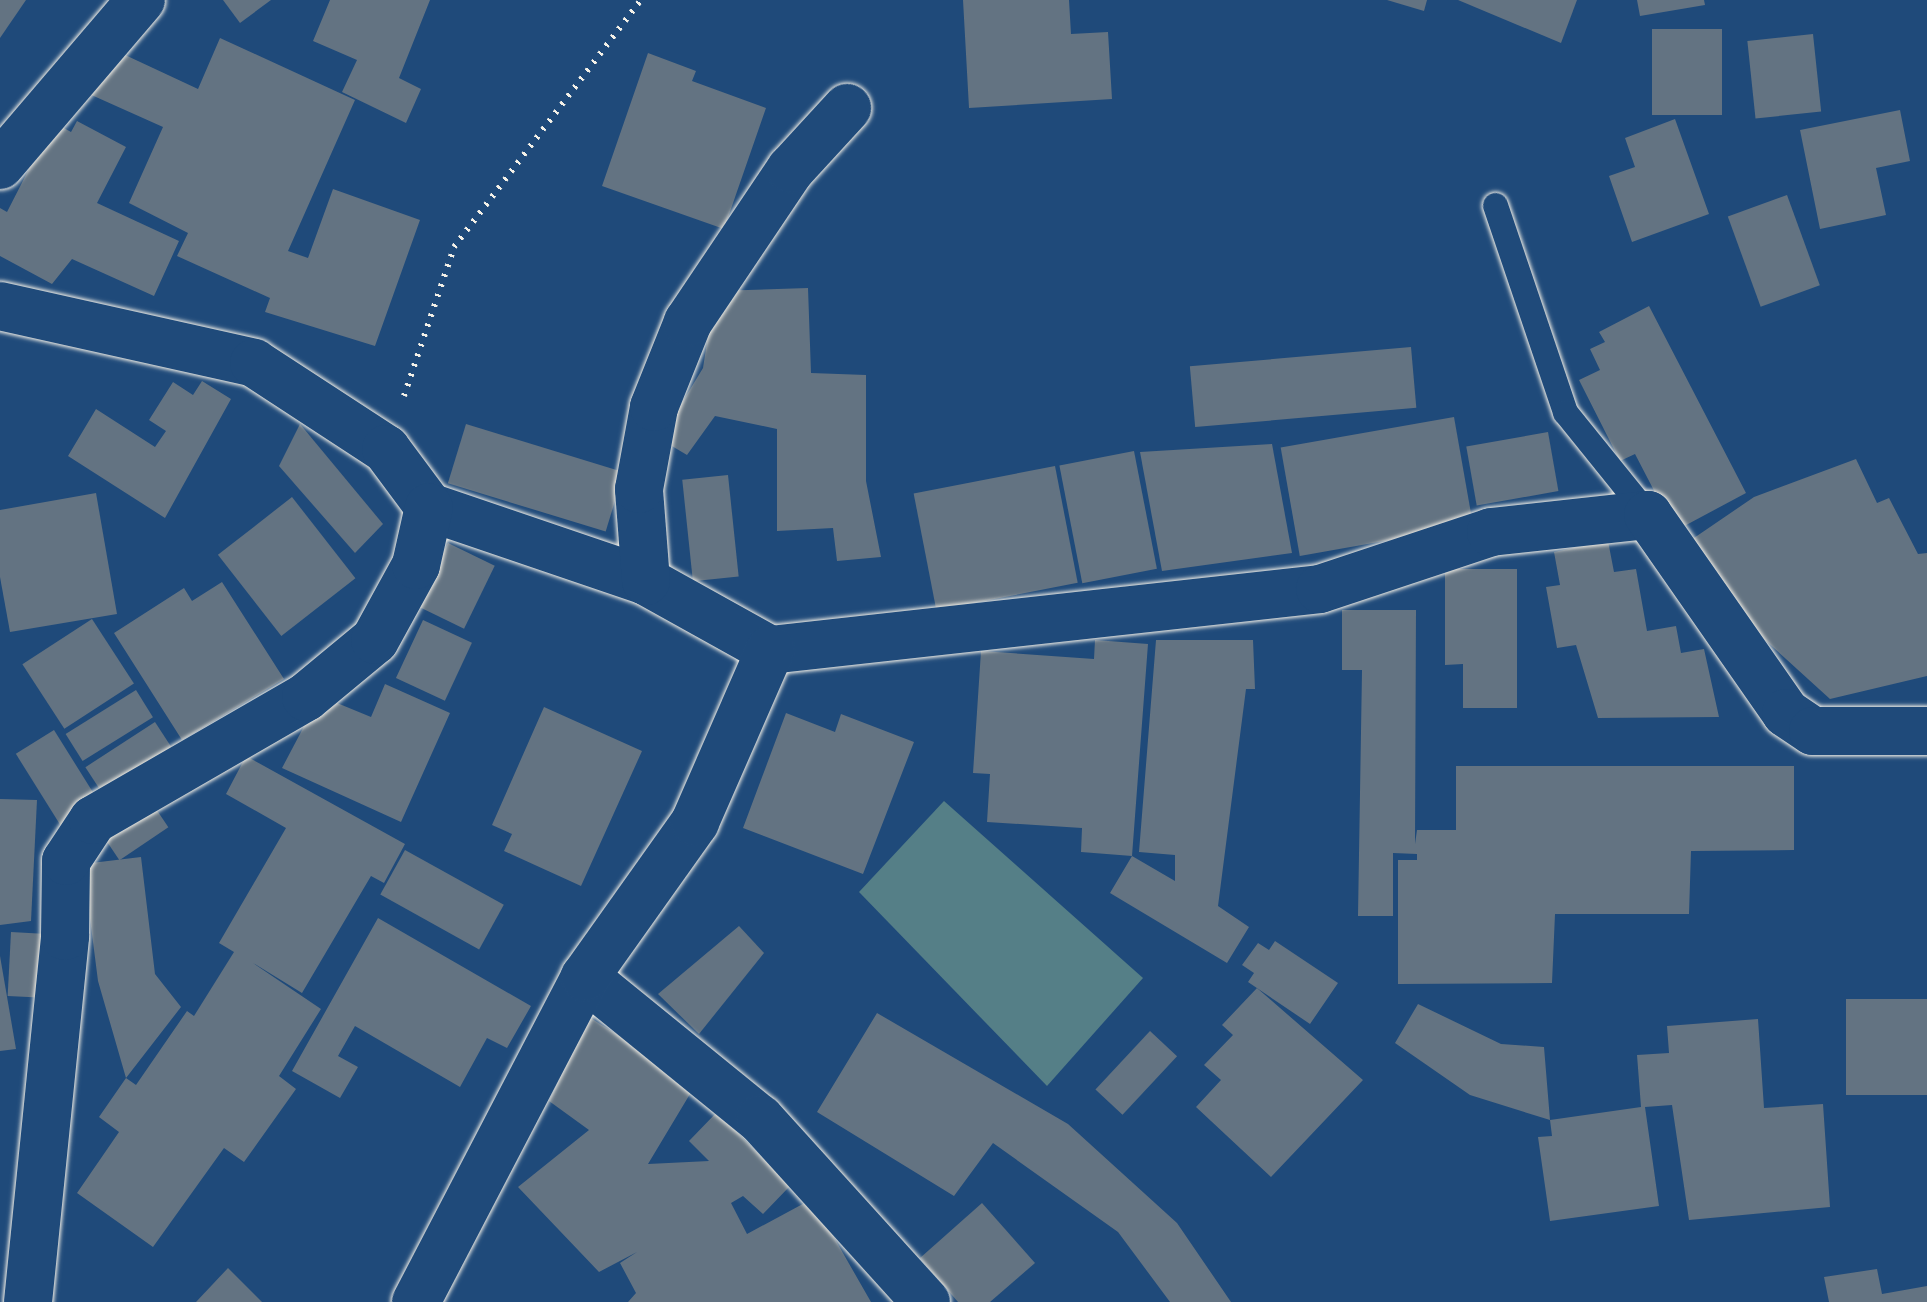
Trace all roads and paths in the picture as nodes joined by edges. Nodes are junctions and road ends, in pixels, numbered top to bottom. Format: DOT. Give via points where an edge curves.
graph roads {
  1 [pos="141,0"];
  2 [pos="641,0"];
  3 [pos="848,108"];
  4 [pos="0,166"];
  5 [pos="1495,205"];
  6 [pos="0,306"];
  7 [pos="386,449"];
  8 [pos="429,507"];
  9 [pos="1648,515"];
  10 [pos="646,581"];
  11 [pos="770,650"];
  12 [pos="1927,732"];
  13 [pos="585,977"];
  14 [pos="28,1302"];
  15 [pos="416,1302"];
  16 [pos="926,1302"];
  1 -- 4 [label="street"];
  2 -- 7 [label="path" via="454,247"];
  3 -- 10 [label="street" via="791,169 688,322 654,407 638,489"];
  5 -- 9 [label="lane" via="1565,412"];
  6 -- 7 [label="street" via="254,363"];
  7 -- 8 [label="street"];
  8 -- 10 [label="street"];
  8 -- 14 [label="street" via="416,564 375,640 306,697 93,820 66,860 65,936"];
  9 -- 11 [label="street" via="1491,532 1320,589"];
  9 -- 12 [label="street" via="1786,714 1813,730"];
  10 -- 11 [label="street"];
  11 -- 13 [label="street" via="695,822"];
  13 -- 15 [label="street"];
  13 -- 16 [label="street" via="760,1119"];
}
